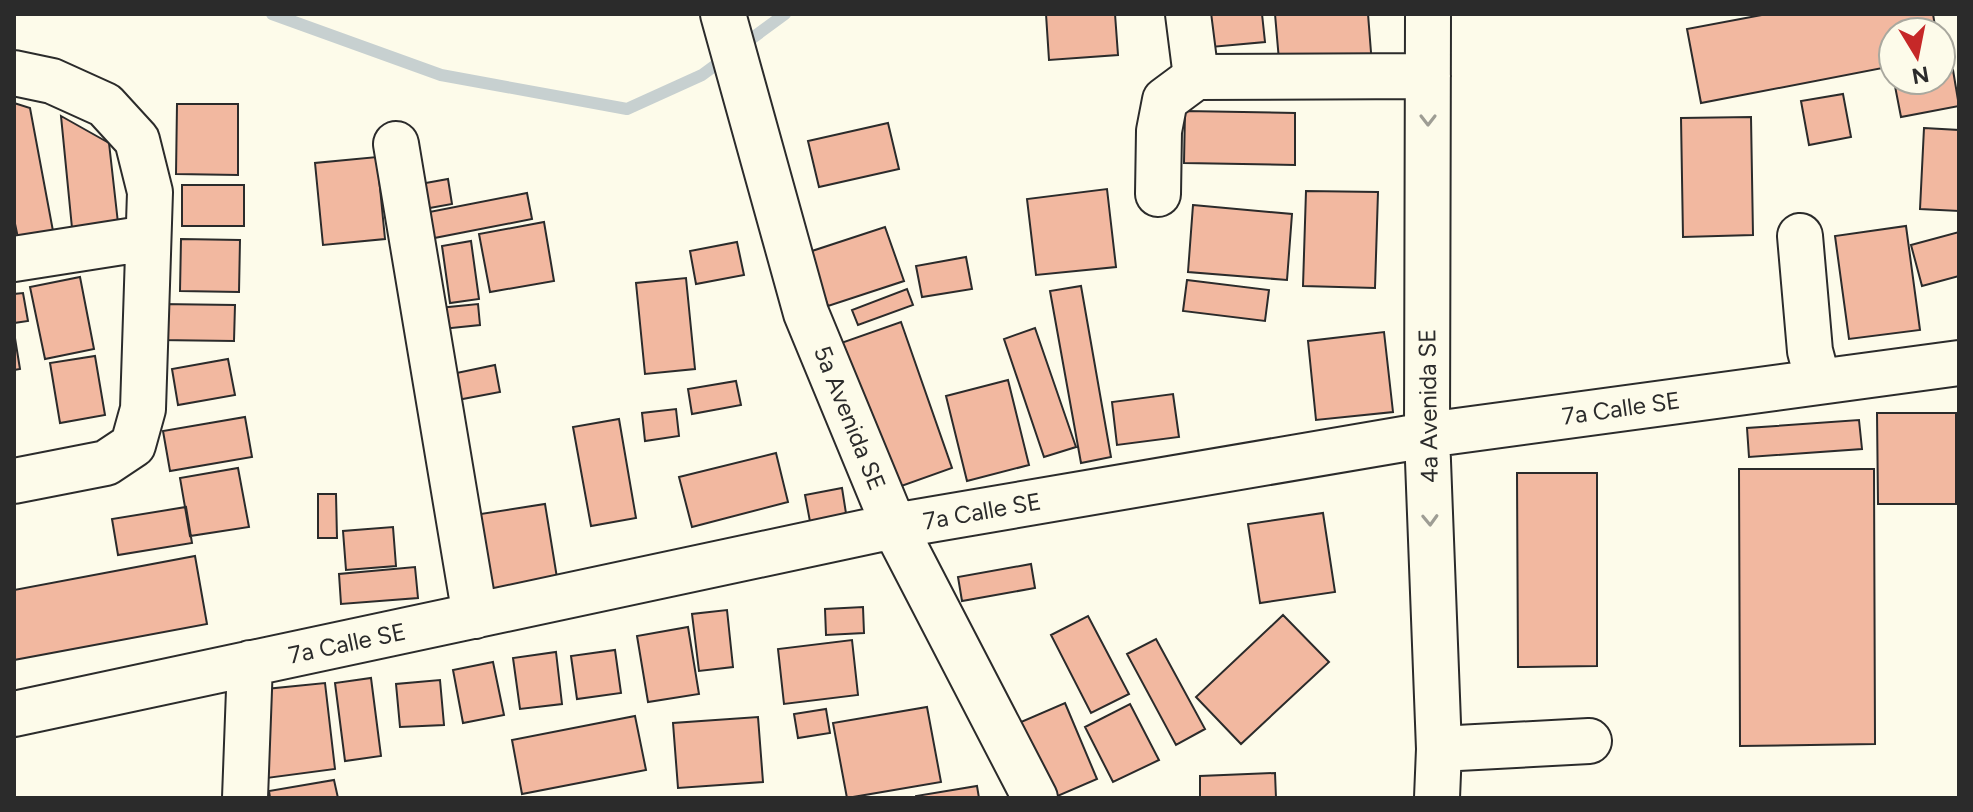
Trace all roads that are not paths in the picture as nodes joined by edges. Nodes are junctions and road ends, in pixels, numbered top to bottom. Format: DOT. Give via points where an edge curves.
graph roads {
  1 [pos="723,14"];
  2 [pos="1188,14"];
  3 [pos="1428,14"];
  4 [pos="14,73"];
  5 [pos="1428,76"];
  6 [pos="1196,77"];
  7 [pos="396,144"];
  8 [pos="1158,194"];
  9 [pos="1800,236"];
  10 [pos="148,238"];
  11 [pos="14,259"];
  12 [pos="1959,363"];
  13 [pos="1818,381"];
  14 [pos="1427,435"];
  15 [pos="14,481"];
  16 [pos="894,526"];
  17 [pos="475,616"];
  18 [pos="250,663"];
  19 [pos="14,714"];
  20 [pos="1589,741"];
  21 [pos="1439,749"];
  22 [pos="245,798"];
  23 [pos="1035,798"];
  24 [pos="1437,798"];
  1 -- 16 [label="street, 5a Avenida SE" via="806,313"];
  2 -- 6 [label="street"];
  3 -- 5 [label="street, 4a Avenida SE"];
  4 -- 10 [label="street" via="52,81 105,105 137,140 150,192"];
  5 -- 6 [label="street"];
  5 -- 14 [label="street, 4a Avenida SE, one-way"];
  6 -- 8 [label="street" via="1165,100"];
  7 -- 17 [label="street"];
  9 -- 13 [label="street" via="1810,351"];
  10 -- 11 [label="street"];
  10 -- 15 [label="street" via="143,409 133,445 106,463"];
  12 -- 13 [label="street, 7a Calle SE"];
  13 -- 14 [label="street, 7a Calle SE"];
  14 -- 16 [label="street, 7a Calle SE"];
  14 -- 21 [label="street, 4a Avenida SE, one-way"];
  16 -- 17 [label="street, 7a Calle SE"];
  16 -- 23 [label="street, 5a Avenida SE"];
  17 -- 18 [label="street, 7a Calle SE"];
  18 -- 19 [label="street, 7a Calle SE"];
  18 -- 22 [label="street"];
  20 -- 21 [label="street"];
  21 -- 24 [label="street, 4a Avenida SE"];
}
